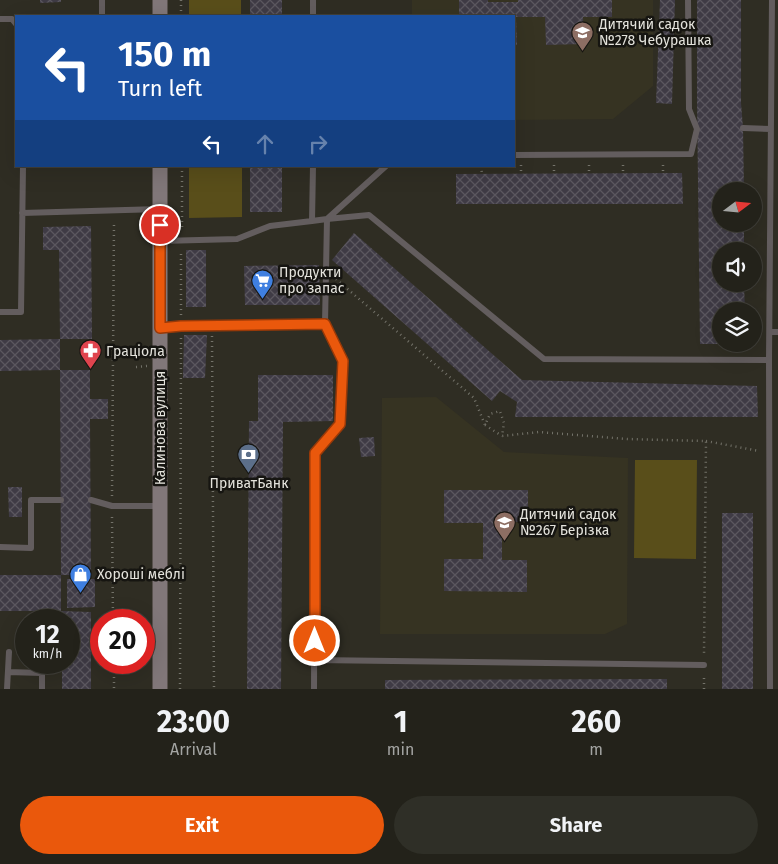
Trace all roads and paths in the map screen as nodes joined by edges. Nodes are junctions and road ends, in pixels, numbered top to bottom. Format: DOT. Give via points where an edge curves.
graph roads {
  1 [pos="102,0"];
  2 [pos="160,0"];
  3 [pos="182,0"];
  4 [pos="313,0"];
  5 [pos="688,0"];
  6 [pos="772,0"];
  7 [pos="102,15"];
  8 [pos="160,15"];
  9 [pos="182,15"];
  10 [pos="313,15"];
  11 [pos="0,19"];
  12 [pos="15,23"];
  13 [pos="775,99"];
  14 [pos="743,128"];
  15 [pos="771,129"];
  16 [pos="515,156"];
  17 [pos="22,167"];
  18 [pos="160,167"];
  19 [pos="313,167"];
  20 [pos="385,167"];
  21 [pos="481,167"];
  22 [pos="482,174"];
  23 [pos="160,209"];
  24 [pos="114,210"];
  25 [pos="22,213"];
  26 [pos="326,218"];
  27 [pos="312,221"];
  28 [pos="159,241"];
  29 [pos="326,271"];
  30 [pos="0,312"];
  31 [pos="325,324"];
  32 [pos="181,326"];
  33 [pos="212,326"];
  34 [pos="160,328"];
  35 [pos="770,332"];
  36 [pos="778,332"];
  37 [pos="769,360"];
  38 [pos="485,425"];
  39 [pos="502,436"];
  40 [pos="706,440"];
  41 [pos="761,451"];
  42 [pos="61,500"];
  43 [pos="91,500"];
  44 [pos="112,506"];
  45 [pos="160,506"];
  46 [pos="0,547"];
  47 [pos="770,573"];
  48 [pos="778,573"];
  49 [pos="113,609"];
  50 [pos="9,652"];
  51 [pos="315,660"];
  52 [pos="704,665"];
  53 [pos="8,672"];
  54 [pos="15,672"];
  55 [pos="42,674"];
  56 [pos="114,674"];
  57 [pos="7,689"];
  58 [pos="42,689"];
  59 [pos="114,689"];
  60 [pos="160,689"];
  61 [pos="180,689"];
  62 [pos="214,689"];
  63 [pos="314,689"];
  64 [pos="704,689"];
  65 [pos="770,689"];
  1 -- 7 [label="lane"];
  2 -- 8 [label="main road"];
  3 -- 9 [label="path"];
  4 -- 10 [label="lane"];
  5 -- 16 [label="lane" via="688,109 697,129 690,154"];
  6 -- 13 [label="lane"];
  11 -- 12 [label="lane" via="12,19"];
  13 -- 15 [label="lane"];
  14 -- 15 [label="lane"];
  15 -- 35 [label="lane"];
  17 -- 25 [label="lane"];
  18 -- 23 [label="main road, Калинова вулиця"];
  19 -- 27 [label="lane"];
  20 -- 26 [label="lane"];
  21 -- 22 [label="path"];
  23 -- 24 [label="lane"];
  23 -- 28 [label="main road, Калинова вулиця"];
  24 -- 25 [label="lane"];
  24 -- 44 [label="path"];
  25 -- 30 [label="lane" via="22,312"];
  26 -- 27 [label="lane"];
  26 -- 29 [label="lane"];
  26 -- 37 [label="lane" via="369,215 544,359"];
  27 -- 28 [label="lane" via="270,226 237,239"];
  28 -- 34 [label="main road, Калинова вулиця"];
  29 -- 31 [label="lane"];
  29 -- 38 [label="path" via="474,398"];
  31 -- 33 [label="lane"];
  31 -- 51 [label="lane" via="343,361 340,424 315,453"];
  32 -- 33 [label="lane"];
  32 -- 34 [label="lane"];
  32 -- 61 [label="path"];
  33 -- 62 [label="path"];
  34 -- 45 [label="main road, Калинова вулиця"];
  35 -- 36 [label="lane"];
  35 -- 37 [label="lane"];
  37 -- 47 [label="lane"];
  38 -- 39 [label="path"];
  38 -- 39 [label="path" via="490,414 500,411 504,424"];
  39 -- 40 [label="path" via="539,432 627,439"];
  40 -- 41 [label="path"];
  40 -- 52 [label="path"];
  42 -- 46 [label="lane" via="31,500 31,548"];
  43 -- 44 [label="lane"];
  44 -- 45 [label="lane"];
  44 -- 49 [label="path"];
  45 -- 60 [label="main road, Калинова вулиця"];
  47 -- 48 [label="lane"];
  47 -- 65 [label="lane"];
  50 -- 53 [label="lane"];
  51 -- 52 [label="lane"];
  51 -- 63 [label="lane"];
  52 -- 64 [label="path"];
  53 -- 54 [label="lane"];
  53 -- 57 [label="lane"];
  55 -- 58 [label="lane"];
  56 -- 59 [label="path"];
}
